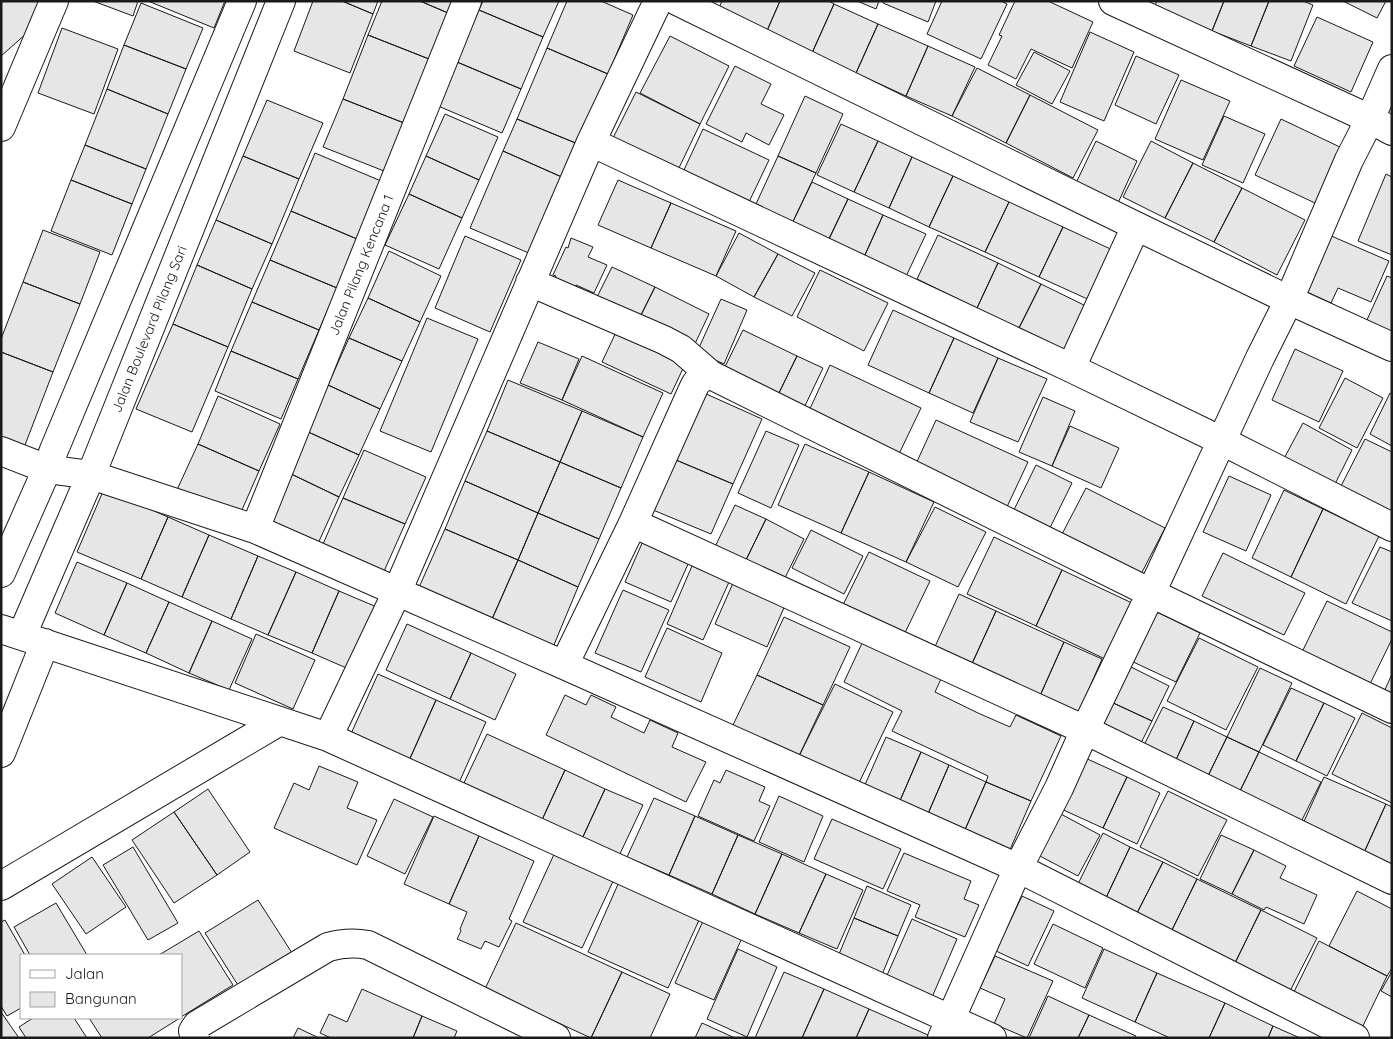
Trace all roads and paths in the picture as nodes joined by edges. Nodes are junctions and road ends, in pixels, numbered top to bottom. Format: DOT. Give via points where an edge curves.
graph roads {
  1 [pos="54,1"];
  2 [pos="242,1"];
  3 [pos="282,1"];
  4 [pos="467,1"];
  5 [pos="658,1"];
  6 [pos="677,1"];
  7 [pos="1113,1"];
  8 [pos="1392,69"];
  9 [pos="7,99"];
  10 [pos="1381,125"];
  11 [pos="1,127"];
  12 [pos="591,142"];
  13 [pos="168,181"];
  14 [pos="203,194"];
  15 [pos="1136,226"];
  16 [pos="530,282"];
  17 [pos="1289,300"];
  18 [pos="1392,346"];
  19 [pos="1071,368"];
  20 [pos="711,375"];
  21 [pos="1222,441"];
  22 [pos="1,451"];
  23 [pos="47,469"];
  24 [pos="91,475"];
  25 [pos="633,523"];
  26 [pos="1392,528"];
  27 [pos="255,529"];
  28 [pos="1,573"];
  29 [pos="397,592"];
  30 [pos="1151,593"];
  31 [pos="23,636"];
  32 [pos="564,665"];
  33 [pos="1392,709"];
  34 [pos="280,721"];
  35 [pos="1084,730"];
  36 [pos="328,737"];
  37 [pos="1,754"];
  38 [pos="1018,868"];
  39 [pos="1392,880"];
  40 [pos="1,886"];
  41 [pos="947,1028"];
  42 [pos="195,1038"];
  43 [pos="556,1038"];
  44 [pos="992,1038"];
  45 [pos="1355,1038"];
  1 -- 9 [label="street"];
  2 -- 13 [label="street"];
  3 -- 14 [label="street, Jalan Boulevard Pilang Sari"];
  4 -- 27 [label="street, Jalan Pilang Kencana 1"];
  5 -- 12 [label="street"];
  6 -- 15 [label="street"];
  7 -- 10 [label="street"];
  8 -- 10 [label="street"];
  9 -- 11 [label="street"];
  10 -- 17 [label="street" via="1349,160"];
  12 -- 16 [label="street"];
  12 -- 19 [label="street"];
  13 -- 14 [label="street"];
  13 -- 23 [label="street"];
  14 -- 24 [label="street, Jalan Boulevard Pilang Sari"];
  15 -- 17 [label="street"];
  15 -- 19 [label="street"];
  16 -- 20 [label="street" via="664,340 681,349"];
  16 -- 29 [label="street"];
  17 -- 18 [label="street"];
  17 -- 21 [label="street"];
  19 -- 21 [label="street"];
  20 -- 25 [label="street" via="698,380 694,387"];
  20 -- 30 [label="street"];
  21 -- 26 [label="street"];
  21 -- 30 [label="street"];
  22 -- 23 [label="street"];
  23 -- 24 [label="street"];
  23 -- 28 [label="street"];
  24 -- 27 [label="street"];
  24 -- 31 [label="street, Jalan Boulevard Pilang Sari"];
  25 -- 32 [label="street"];
  25 -- 35 [label="street"];
  27 -- 29 [label="street"];
  29 -- 32 [label="street"];
  29 -- 36 [label="street"];
  30 -- 33 [label="street"];
  30 -- 35 [label="street"];
  31 -- 34 [label="street"];
  31 -- 37 [label="street, Jalan Boulevard Pilang Sari"];
  32 -- 38 [label="street"];
  34 -- 36 [label="street"];
  34 -- 40 [label="street"];
  35 -- 38 [label="street"];
  35 -- 39 [label="street"];
  36 -- 41 [label="street"];
  38 -- 41 [label="street"];
  38 -- 45 [label="street"];
  41 -- 44 [label="street"];
  42 -- 43 [label="street" via="193,1031 205,1020 328,948 355,942 368,944"];
}
